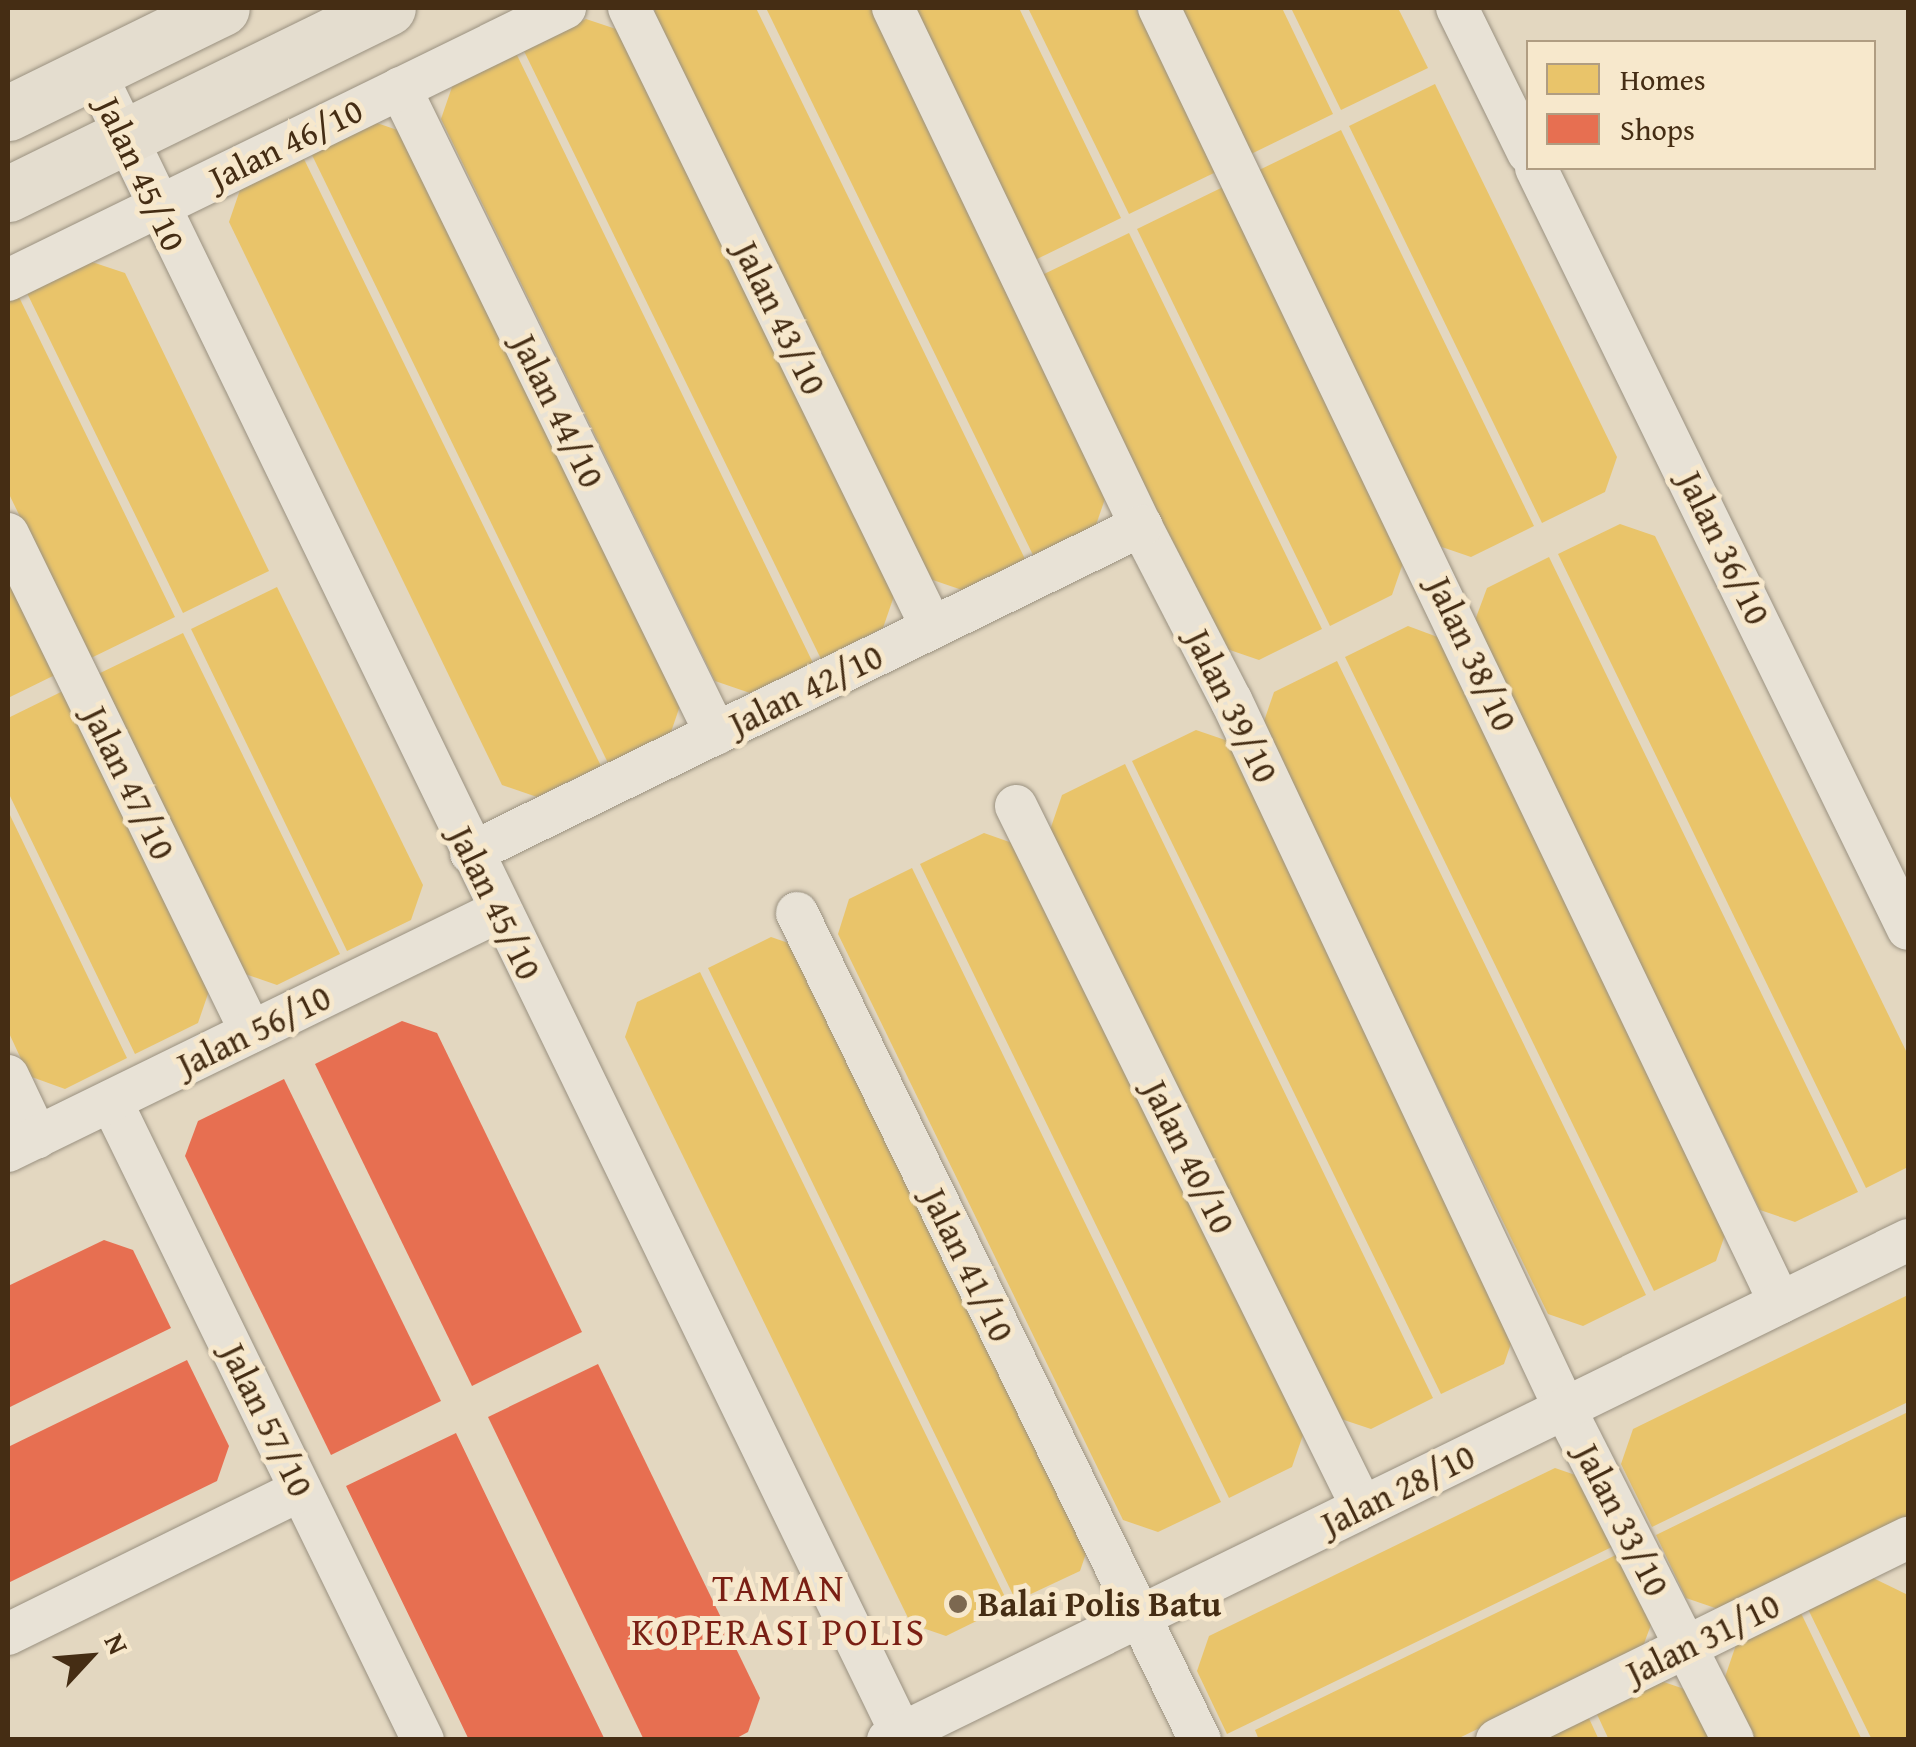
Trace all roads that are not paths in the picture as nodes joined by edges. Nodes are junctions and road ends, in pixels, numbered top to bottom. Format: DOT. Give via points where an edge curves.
graph roads {
  1 [pos="222,8"];
  2 [pos="388,8"];
  3 [pos="565,8"];
  4 [pos="629,8"];
  5 [pos="894,8"];
  6 [pos="1159,8"];
  7 [pos="1456,8"];
  8 [pos="94,71"];
  9 [pos="400,88"];
  10 [pos="8,113"];
  11 [pos="122,138"];
  12 [pos="1526,148"];
  13 [pos="1537,170"];
  14 [pos="8,194"];
  15 [pos="155,208"];
  16 [pos="8,280"];
  17 [pos="1141,526"];
  18 [pos="8,534"];
  19 [pos="932,628"];
  20 [pos="716,734"];
  21 [pos="1016,806"];
  22 [pos="471,854"];
  23 [pos="500,910"];
  24 [pos="796,913"];
  25 [pos="1908,929"];
  26 [pos="251,1032"];
  27 [pos="8,1076"];
  28 [pos="111,1100"];
  29 [pos="22,1144"];
  30 [pos="1908,1240"];
  31 [pos="1780,1303"];
  32 [pos="1565,1408"];
  33 [pos="301,1490"];
  34 [pos="1362,1507"];
  35 [pos="1906,1547"];
  36 [pos="1140,1616"];
  37 [pos="8,1634"];
  38 [pos="1687,1647"];
  39 [pos="894,1736"];
  40 [pos="424,1740"];
  41 [pos="1200,1740"];
  42 [pos="1497,1740"];
  43 [pos="1734,1740"];
  1 -- 8 [label="main road"];
  2 -- 11 [label="main road"];
  3 -- 9 [label="street, Jalan 46/10"];
  4 -- 19 [label="street, Jalan 43/10"];
  5 -- 17 [label="street, Jalan 39/10"];
  6 -- 31 [label="street, Jalan 38/10"];
  7 -- 12 [label="street"];
  8 -- 10 [label="main road"];
  8 -- 11 [label="street, Jalan 45/10"];
  9 -- 15 [label="street, Jalan 46/10"];
  9 -- 20 [label="street, Jalan 44/10"];
  11 -- 14 [label="main road"];
  11 -- 15 [label="street, Jalan 45/10"];
  13 -- 25 [label="street, Jalan 36/10"];
  15 -- 16 [label="street, Jalan 46/10"];
  15 -- 22 [label="street, Jalan 45/10"];
  17 -- 19 [label="street, Jalan 42/10"];
  17 -- 32 [label="street, Jalan 39/10" via="1232,700"];
  18 -- 26 [label="street, Jalan 47/10"];
  19 -- 20 [label="street, Jalan 42/10"];
  20 -- 22 [label="street, Jalan 42/10"];
  21 -- 34 [label="street, Jalan 40/10"];
  22 -- 23 [label="street, Jalan 45/10"];
  23 -- 26 [label="street, Jalan 56/10"];
  23 -- 39 [label="street, Jalan 45/10"];
  24 -- 36 [label="street, Jalan 41/10"];
  26 -- 28 [label="street, Jalan 56/10"];
  27 -- 29 [label="street"];
  28 -- 29 [label="street, Jalan 56/10"];
  28 -- 33 [label="street, Jalan 57/10"];
  30 -- 31 [label="street, Jalan 28/10"];
  31 -- 32 [label="street, Jalan 28/10"];
  32 -- 34 [label="street, Jalan 28/10"];
  32 -- 38 [label="street, Jalan 33/10"];
  33 -- 37 [label="street"];
  33 -- 40 [label="street, Jalan 57/10"];
  34 -- 36 [label="street, Jalan 28/10"];
  35 -- 38 [label="street, Jalan 31/10"];
  36 -- 39 [label="street, Jalan 28/10"];
  36 -- 41 [label="street, Jalan 41/10"];
  38 -- 42 [label="street, Jalan 31/10"];
  38 -- 43 [label="street, Jalan 33/10"];
}
